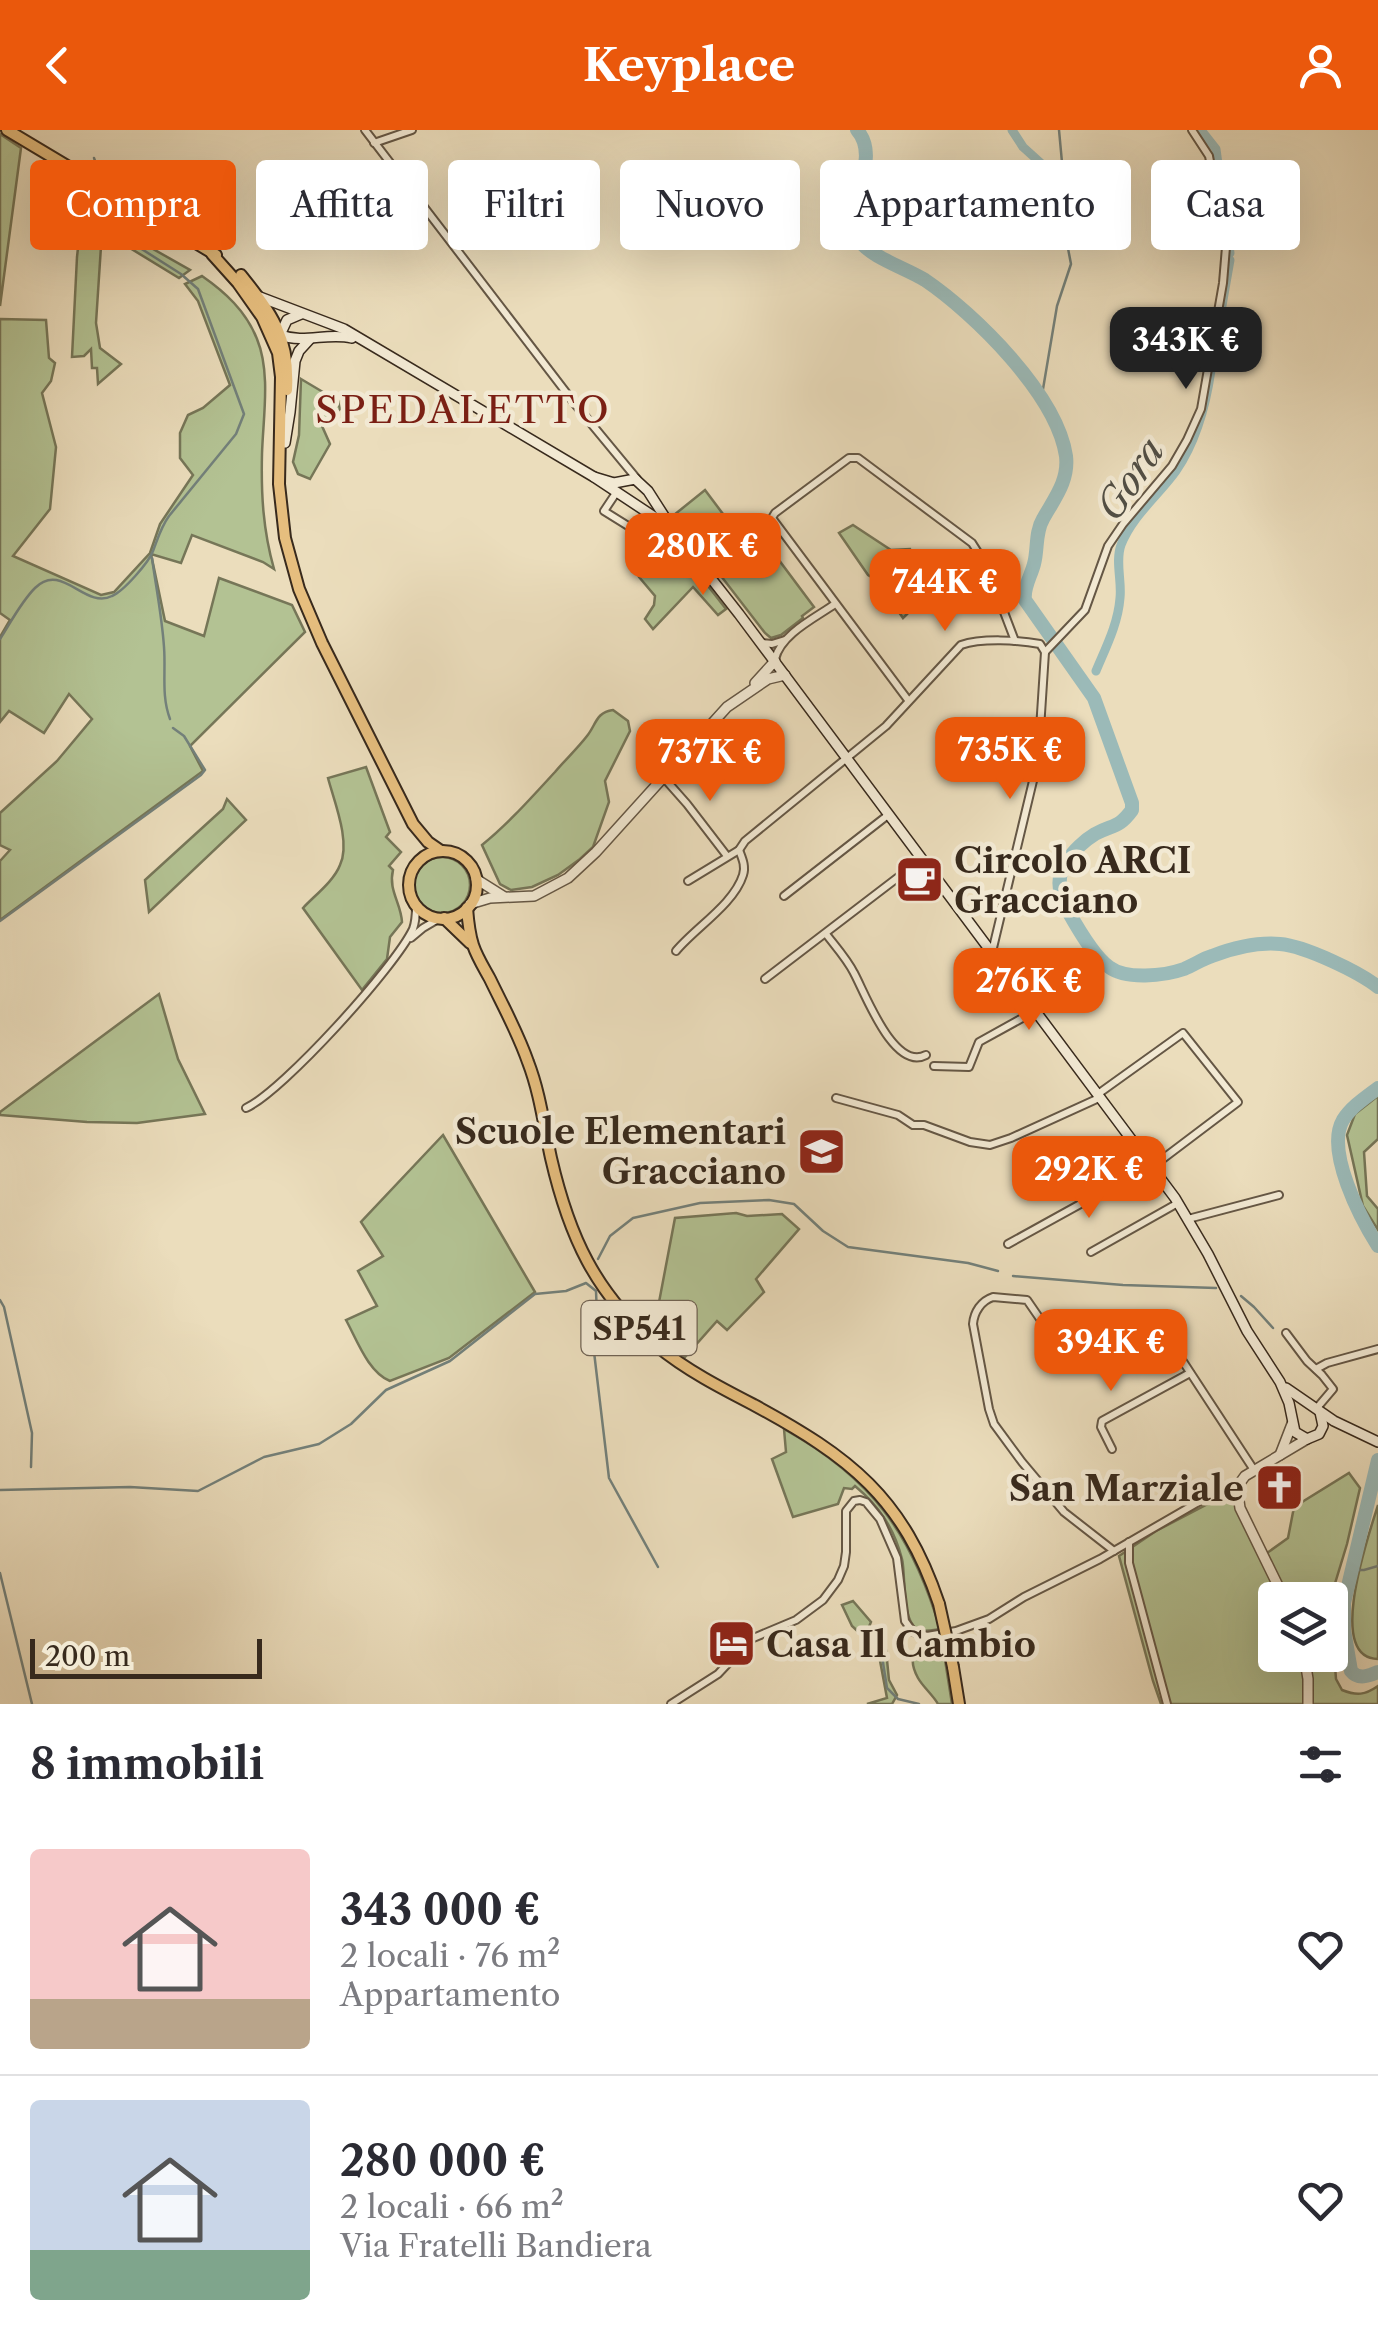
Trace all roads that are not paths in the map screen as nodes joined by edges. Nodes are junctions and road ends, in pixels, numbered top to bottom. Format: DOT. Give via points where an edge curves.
graph roads {
  1 [pos="7,130"];
  2 [pos="365,130"];
  3 [pos="412,130"];
  4 [pos="1192,130"];
  5 [pos="374,143"];
  6 [pos="254,298"];
  7 [pos="303,313"];
  8 [pos="280,335"];
  9 [pos="310,339"];
  10 [pos="364,342"];
  11 [pos="281,390"];
  12 [pos="285,443"];
  13 [pos="594,477"];
  14 [pos="632,480"];
  15 [pos="280,492"];
  16 [pos="618,494"];
  17 [pos="652,496"];
  18 [pos="641,508"];
  19 [pos="672,530"];
  20 [pos="649,539"];
  21 [pos="835,604"];
  22 [pos="786,639"];
  23 [pos="1015,642"];
  24 [pos="761,643"];
  25 [pos="1048,648"];
  26 [pos="775,662"];
  27 [pos="785,676"];
  28 [pos="751,689"];
  29 [pos="908,700"];
  30 [pos="848,759"];
  31 [pos="664,778"];
  32 [pos="889,814"];
  33 [pos="413,824"];
  34 [pos="441,850"];
  35 [pos="739,850"];
  36 [pos="727,856"];
  37 [pos="922,858"];
  38 [pos="416,863"];
  39 [pos="476,879"];
  40 [pos="688,881"];
  41 [pos="784,896"];
  42 [pos="506,897"];
  43 [pos="416,906"];
  44 [pos="468,906"];
  45 [pos="442,918"];
  46 [pos="826,934"];
  47 [pos="402,946"];
  48 [pos="474,948"];
  49 [pos="676,951"];
  50 [pos="992,952"];
  51 [pos="765,980"];
  52 [pos="1036,1010"];
  53 [pos="926,1055"];
  54 [pos="934,1066"];
  55 [pos="1099,1096"];
  56 [pos="836,1098"];
  57 [pos="246,1108"];
  58 [pos="1152,1166"];
  59 [pos="1279,1194"];
  60 [pos="1178,1203"];
  61 [pos="1188,1219"];
  62 [pos="1008,1244"];
  63 [pos="1092,1252"];
  64 [pos="1286,1333"];
  65 [pos="1378,1349"];
  66 [pos="1316,1369"];
  67 [pos="1190,1373"];
  68 [pos="1280,1382"];
  69 [pos="1316,1409"];
  70 [pos="1292,1421"];
  71 [pos="1350,1430"];
  72 [pos="1311,1438"];
  73 [pos="1378,1442"];
  74 [pos="1112,1449"];
  75 [pos="1280,1455"];
  76 [pos="1254,1470"];
  77 [pos="1237,1487"];
  78 [pos="1130,1542"];
  79 [pos="1114,1551"];
  80 [pos="1276,1582"];
  81 [pos="1307,1672"];
  82 [pos="670,1704"];
  83 [pos="959,1704"];
  84 [pos="1167,1704"];
  85 [pos="1308,1704"];
  1 -- 6 [label="main road" via="218,258"];
  2 -- 5 [label="street"];
  3 -- 5 [label="street"];
  4 -- 25 [label="street" via="1210,156 1226,247 1202,403 1169,470 1108,546 1086,607"];
  5 -- 14 [label="street"];
  6 -- 7 [label="main road"];
  6 -- 8 [label="main road"];
  6 -- 11 [label="main road" via="278,353"];
  7 -- 8 [label="main road" via="287,320"];
  7 -- 10 [label="main road"];
  8 -- 9 [label="main road"];
  8 -- 11 [label="main road"];
  8 -- 12 [label="main road" via="288,370"];
  9 -- 10 [label="main road" via="332,335"];
  9 -- 12 [label="main road" via="295,361"];
  10 -- 13 [label="main road"];
  11 -- 15 [label="main road"];
  12 -- 15 [label="main road"];
  13 -- 14 [label="main road"];
  13 -- 16 [label="main road"];
  14 -- 16 [label="main road"];
  14 -- 17 [label="main road"];
  15 -- 33 [label="main road" via="303,600"];
  16 -- 18 [label="main road"];
  16 -- 20 [label="street" via="604,511"];
  17 -- 18 [label="main road"];
  17 -- 19 [label="main road"];
  18 -- 19 [label="main road"];
  19 -- 24 [label="main road"];
  21 -- 22 [label="street"];
  21 -- 23 [label="street" via="772,517 848,458 858,458 972,542"];
  21 -- 29 [label="street"];
  22 -- 24 [label="street"];
  22 -- 26 [label="street"];
  23 -- 25 [label="street"];
  23 -- 29 [label="street" via="963,644"];
  24 -- 26 [label="main road"];
  25 -- 50 [label="street" via="1038,760"];
  26 -- 27 [label="main road"];
  26 -- 28 [label="main road"];
  27 -- 28 [label="main road"];
  27 -- 30 [label="main road"];
  28 -- 31 [label="main road"];
  29 -- 30 [label="street"];
  30 -- 32 [label="main road"];
  30 -- 35 [label="street"];
  31 -- 36 [label="street"];
  31 -- 42 [label="main road" via="572,875 534,896"];
  32 -- 37 [label="main road"];
  32 -- 41 [label="street"];
  33 -- 34 [label="main road"];
  33 -- 38 [label="main road"];
  34 -- 38 [label="main road"];
  34 -- 39 [label="main road" via="468,862"];
  35 -- 36 [label="street"];
  35 -- 49 [label="street" via="739,882"];
  36 -- 40 [label="street"];
  37 -- 46 [label="street"];
  37 -- 50 [label="main road"];
  38 -- 43 [label="main road" via="408,884"];
  39 -- 42 [label="main road"];
  39 -- 44 [label="main road, SP541"];
  42 -- 44 [label="main road"];
  43 -- 45 [label="main road, SP541"];
  43 -- 47 [label="street"];
  44 -- 45 [label="main road"];
  44 -- 48 [label="main road, SP541"];
  45 -- 47 [label="street"];
  45 -- 48 [label="main road, SP541"];
  46 -- 51 [label="street"];
  46 -- 53 [label="street" via="890,1039 914,1058"];
  47 -- 57 [label="street" via="301,1064"];
  48 -- 83 [label="main road, SP541, bridge" via="529,1063 565,1210 598,1279 670,1356 840,1456 891,1508 927,1569"];
  50 -- 52 [label="main road"];
  52 -- 54 [label="street" via="979,1042 969,1067"];
  52 -- 55 [label="main road"];
  55 -- 56 [label="street" via="990,1145"];
  55 -- 58 [label="main road"];
  55 -- 58 [label="street" via="1183,1033 1238,1102"];
  58 -- 60 [label="main road"];
  58 -- 62 [label="street"];
  59 -- 61 [label="street"];
  60 -- 61 [label="main road"];
  60 -- 63 [label="street"];
  61 -- 68 [label="main road"];
  64 -- 66 [label="street"];
  65 -- 66 [label="street"];
  66 -- 69 [label="street" via="1334,1390"];
  67 -- 74 [label="street" via="1102,1421"];
  67 -- 76 [label="street"];
  67 -- 79 [label="street" via="1157,1328 1072,1364 1027,1300 993,1297 977,1310 973,1322 992,1421 1064,1512"];
  68 -- 69 [label="main road"];
  68 -- 70 [label="main road"];
  69 -- 70 [label="main road" via="1302,1408"];
  69 -- 71 [label="main road"];
  69 -- 72 [label="main road" via="1324,1426"];
  70 -- 72 [label="main road" via="1298,1436"];
  70 -- 75 [label="main road"];
  71 -- 72 [label="main road"];
  71 -- 73 [label="main road"];
  72 -- 75 [label="main road"];
  75 -- 76 [label="main road"];
  76 -- 77 [label="main road"];
  77 -- 78 [label="street" via="1220,1490"];
  77 -- 80 [label="main road" via="1240,1508"];
  78 -- 79 [label="street"];
  78 -- 84 [label="street" via="1129,1563"];
  79 -- 82 [label="street" via="983,1622 924,1636 905,1620 887,1533 868,1503 854,1501 846,1511 843,1570 824,1600 751,1639 715,1676"];
  81 -- 85 [label="main road"];
}
